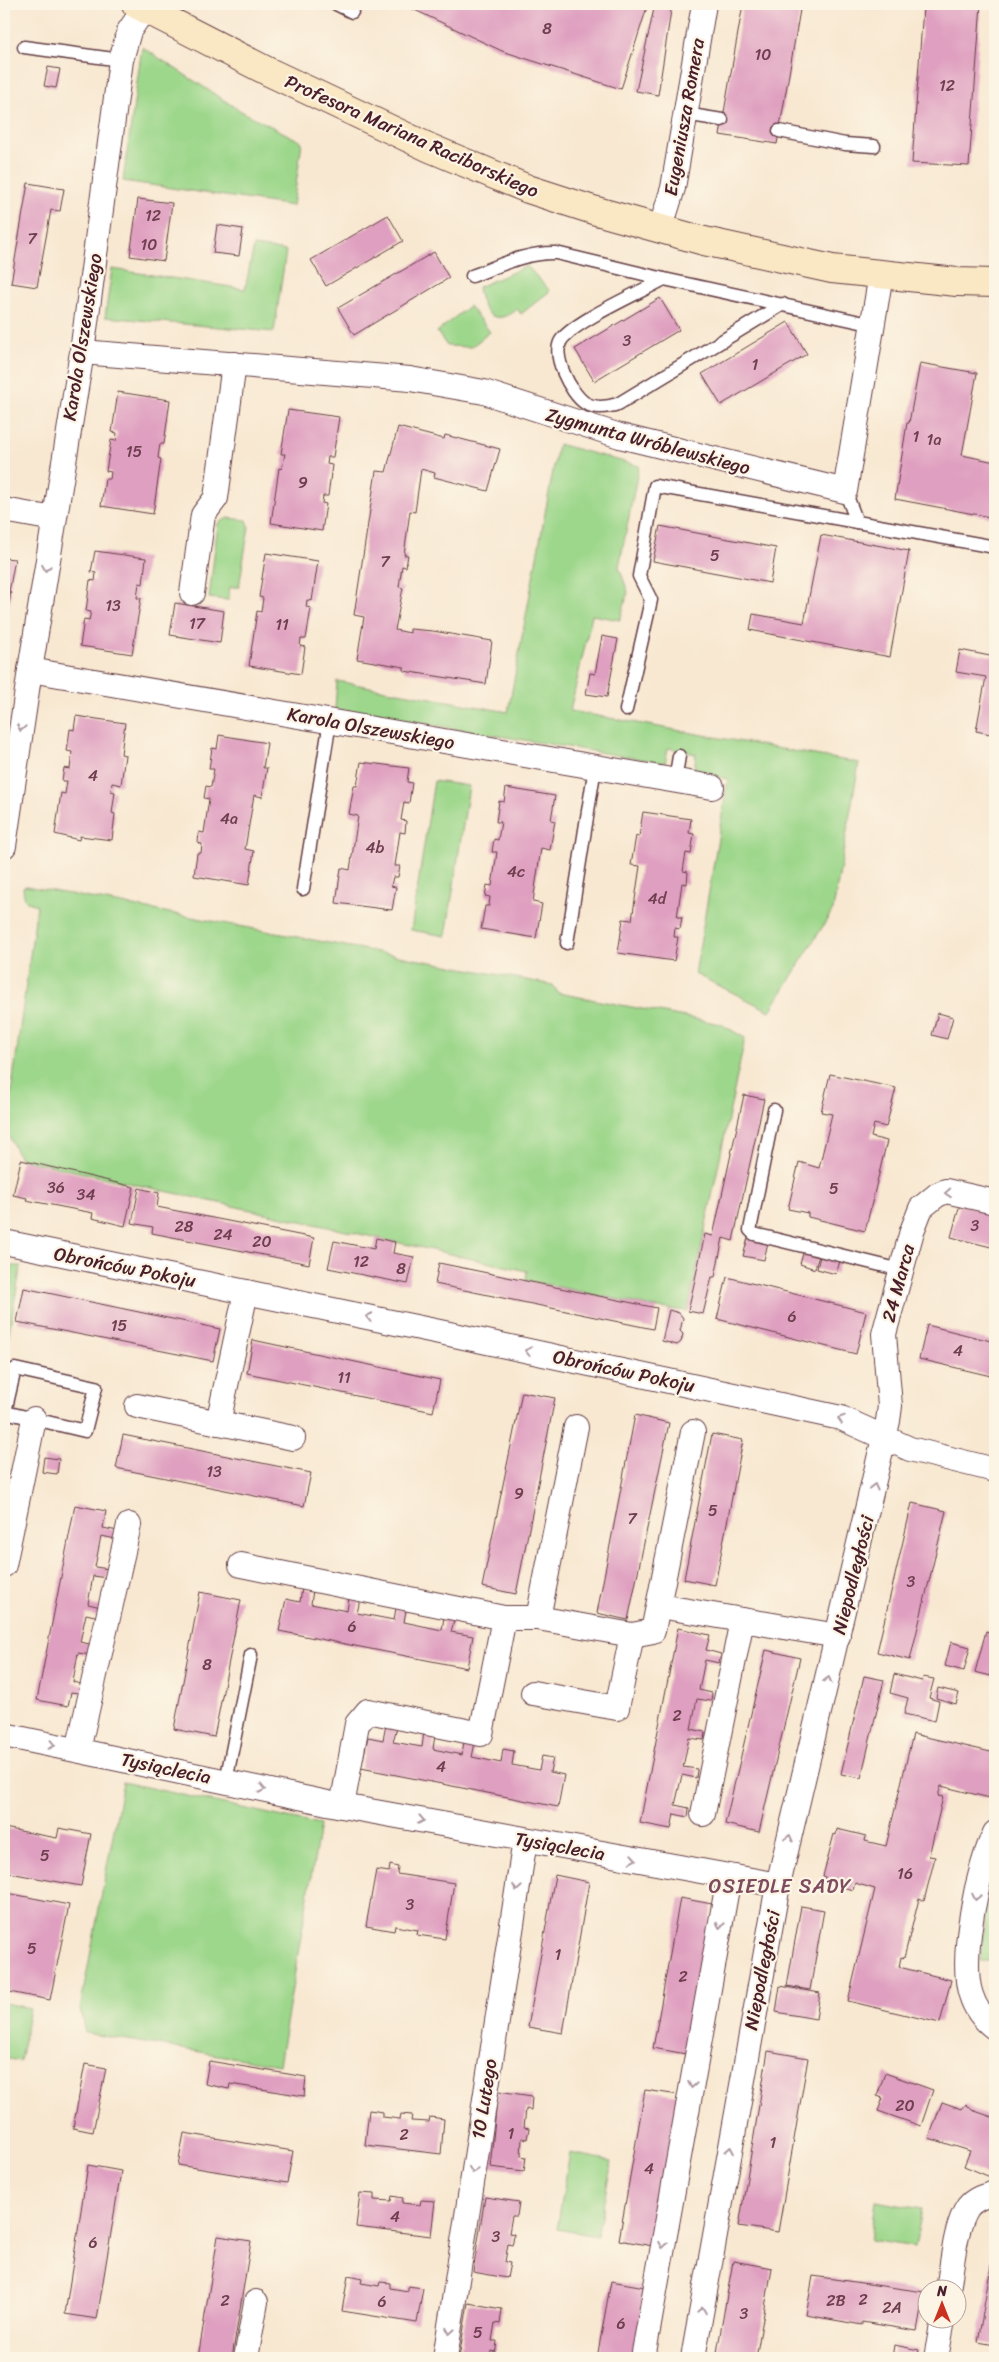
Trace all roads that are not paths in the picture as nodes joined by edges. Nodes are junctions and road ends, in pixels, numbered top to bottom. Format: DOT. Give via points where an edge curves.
graph roads {
  1 [pos="336,4"];
  2 [pos="704,4"];
  3 [pos="140,6"];
  4 [pos="352,12"];
  5 [pos="24,47"];
  6 [pos="121,60"];
  7 [pos="684,114"];
  8 [pos="722,120"];
  9 [pos="779,130"];
  10 [pos="874,146"];
  11 [pos="660,230"];
  12 [pos="881,274"];
  13 [pos="472,276"];
  14 [pos="664,279"];
  15 [pos="995,283"];
  16 [pos="783,304"];
  17 [pos="874,325"];
  18 [pos="82,352"];
  19 [pos="234,364"];
  20 [pos="845,491"];
  21 [pos="4,510"];
  22 [pos="54,519"];
  23 [pos="857,522"];
  24 [pos="995,547"];
  25 [pos="192,593"];
  26 [pos="30,670"];
  27 [pos="626,710"];
  28 [pos="330,721"];
  29 [pos="679,756"];
  30 [pos="595,767"];
  31 [pos="675,781"];
  32 [pos="712,787"];
  33 [pos="4,846"];
  34 [pos="304,889"];
  35 [pos="567,943"];
  36 [pos="774,1110"];
  37 [pos="995,1202"];
  38 [pos="4,1242"];
  39 [pos="901,1270"];
  40 [pos="246,1292"];
  41 [pos="137,1406"];
  42 [pos="34,1419"];
  43 [pos="218,1422"];
  44 [pos="576,1427"];
  45 [pos="693,1432"];
  46 [pos="293,1438"];
  47 [pos="885,1439"];
  48 [pos="995,1470"];
  49 [pos="129,1525"];
  50 [pos="4,1565"];
  51 [pos="241,1565"];
  52 [pos="659,1606"];
  53 [pos="504,1618"];
  54 [pos="538,1618"];
  55 [pos="742,1620"];
  56 [pos="632,1635"];
  57 [pos="838,1636"];
  58 [pos="251,1655"];
  59 [pos="533,1693"];
  60 [pos="4,1735"];
  61 [pos="78,1750"];
  62 [pos="226,1781"];
  63 [pos="342,1806"];
  64 [pos="704,1814"];
  65 [pos="995,1833"];
  66 [pos="525,1840"];
  67 [pos="729,1877"];
  68 [pos="778,1885"];
  69 [pos="995,2028"];
  70 [pos="995,2193"];
  71 [pos="950,2280"];
  72 [pos="256,2302"];
  73 [pos="941,2330"];
  74 [pos="246,2358"];
  75 [pos="445,2358"];
  76 [pos="643,2358"];
  77 [pos="693,2358"];
  78 [pos="936,2358"];
  1 -- 4 [label="lane"];
  2 -- 7 [label="street, Eugeniusza Romera"];
  3 -- 6 [label="street, Karola Olszewskiego"];
  3 -- 11 [label="main road, Profesora Mariana Raciborskiego" via="269,72 439,152 528,189"];
  5 -- 6 [label="lane"];
  6 -- 18 [label="street, Karola Olszewskiego"];
  7 -- 8 [label="lane"];
  7 -- 11 [label="street, Eugeniusza Romera" via="673,188"];
  9 -- 10 [label="lane" via="845,144"];
  11 -- 12 [label="main road, Profesora Mariana Raciborskiego" via="798,263"];
  12 -- 15 [label="main road, Profesora Mariana Raciborskiego"];
  12 -- 17 [label="street"];
  13 -- 14 [label="lane" via="532,254 556,253"];
  14 -- 16 [label="lane"];
  14 -- 16 [label="lane" via="574,328 561,340 557,359 577,396 586,404 608,407 618,404"];
  16 -- 17 [label="lane"];
  17 -- 20 [label="street"];
  18 -- 19 [label="street, Zygmunta Wróblewskiego"];
  18 -- 22 [label="street, Karola Olszewskiego"];
  19 -- 20 [label="street, Zygmunta Wróblewskiego" via="410,379 476,391 620,436"];
  19 -- 25 [label="street" via="216,498 203,515"];
  20 -- 23 [label="lane"];
  21 -- 22 [label="street"];
  22 -- 26 [label="street, Karola Olszewskiego, one-way"];
  23 -- 24 [label="lane"];
  23 -- 27 [label="lane" via="655,486 639,576 651,600"];
  26 -- 28 [label="street, Karola Olszewskiego"];
  26 -- 33 [label="street, Karola Olszewskiego, one-way"];
  28 -- 30 [label="street, Karola Olszewskiego"];
  28 -- 34 [label="lane"];
  29 -- 31 [label="lane"];
  30 -- 31 [label="street, Karola Olszewskiego"];
  30 -- 35 [label="lane"];
  31 -- 32 [label="street, Karola Olszewskiego"];
  36 -- 39 [label="lane" via="750,1230 754,1234"];
  37 -- 39 [label="street, 24 Marca, one-way" via="946,1191 937,1195 921,1208"];
  38 -- 40 [label="street, Obrońców Pokoju"];
  39 -- 47 [label="street, 24 Marca" via="884,1334 890,1406"];
  40 -- 43 [label="street"];
  47 -- 40 [label="street, Obrońców Pokoju, one-way" via="841,1418"];
  41 -- 43 [label="street"];
  42 -- 42 [label="lane" via="86,1431 96,1387 15,1369 5,1412"];
  42 -- 50 [label="street"];
  43 -- 46 [label="street"];
  44 -- 54 [label="street"];
  45 -- 52 [label="street"];
  47 -- 48 [label="street, Obrońców Pokoju" via="910,1449"];
  57 -- 47 [label="street, Niepodległości, one-way"];
  49 -- 61 [label="street"];
  51 -- 53 [label="street"];
  52 -- 55 [label="street"];
  52 -- 56 [label="street" via="653,1631"];
  53 -- 54 [label="street"];
  53 -- 63 [label="street" via="480,1734 368,1711 358,1724"];
  54 -- 56 [label="street"];
  55 -- 57 [label="street"];
  55 -- 64 [label="street"];
  56 -- 59 [label="street" via="617,1708"];
  68 -- 57 [label="street, Niepodległości, one-way"];
  58 -- 62 [label="lane"];
  60 -- 61 [label="street, Tysiąclecia, one-way"];
  61 -- 62 [label="street, Tysiąclecia"];
  62 -- 63 [label="street, Tysiąclecia, one-way"];
  63 -- 66 [label="street, Tysiąclecia, one-way"];
  65 -- 69 [label="street, one-way" via="978,1890 967,1962 971,1996"];
  66 -- 67 [label="street, Tysiąclecia, one-way"];
  66 -- 75 [label="street, 10 Lutego, one-way"];
  67 -- 68 [label="street, Tysiąclecia"];
  67 -- 76 [label="street, one-way"];
  77 -- 68 [label="street, Niepodległości, one-way"];
  70 -- 71 [label="street" via="980,2197 968,2206"];
  72 -- 74 [label="street"];
  73 -- 78 [label="street"];
}
